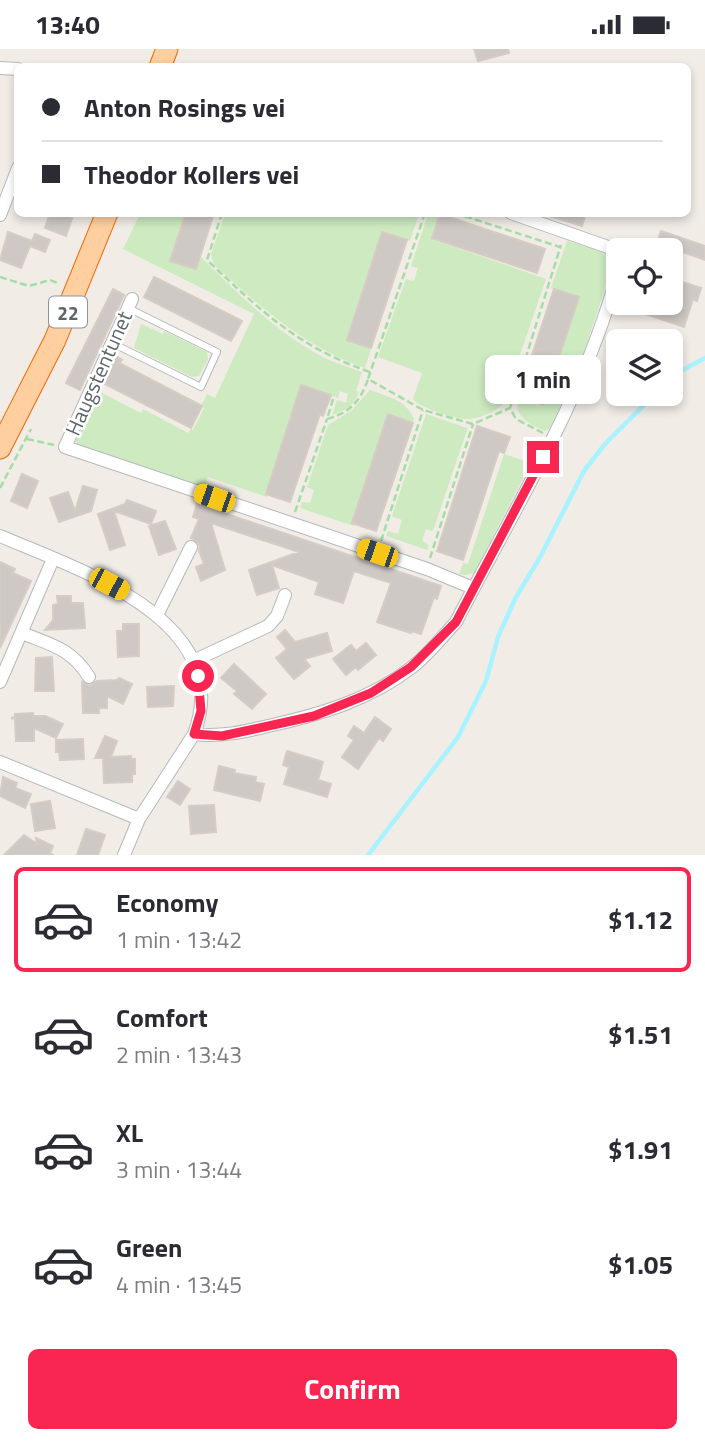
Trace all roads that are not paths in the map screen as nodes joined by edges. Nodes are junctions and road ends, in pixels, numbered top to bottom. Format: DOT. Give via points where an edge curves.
graph roads {
  1 [pos="14,178"];
  2 [pos="0,215"];
  3 [pos="523,217"];
  4 [pos="106,218"];
  5 [pos="606,246"];
  6 [pos="130,303"];
  7 [pos="606,309"];
  8 [pos="112,343"];
  9 [pos="0,448"];
  10 [pos="0,536"];
  11 [pos="191,547"];
  12 [pos="52,559"];
  13 [pos="473,588"];
  14 [pos="285,595"];
  15 [pos="157,615"];
  16 [pos="22,633"];
  17 [pos="193,661"];
  18 [pos="89,677"];
  19 [pos="0,682"];
  20 [pos="194,734"];
  21 [pos="0,762"];
  22 [pos="139,818"];
  23 [pos="124,855"];
  1 -- 2 [label="street"];
  3 -- 5 [label="street"];
  4 -- 9 [label="highway, 22" via="55,340"];
  6 -- 8 [label="street, Haugstentunet"];
  6 -- 8 [label="lane" via="217,352 201,387"];
  7 -- 13 [label="street" via="573,401"];
  8 -- 13 [label="street, Haugstentunet" via="65,447"];
  10 -- 12 [label="street"];
  11 -- 15 [label="street"];
  12 -- 15 [label="street" via="127,593"];
  12 -- 16 [label="street"];
  13 -- 20 [label="street" via="456,622 437,643 371,693 314,716 222,736"];
  14 -- 17 [label="street" via="268,626"];
  15 -- 17 [label="street"];
  16 -- 18 [label="street" via="79,660"];
  16 -- 19 [label="street"];
  17 -- 20 [label="street" via="201,711"];
  20 -- 22 [label="street"];
  21 -- 22 [label="street"];
  22 -- 23 [label="street"];
}
